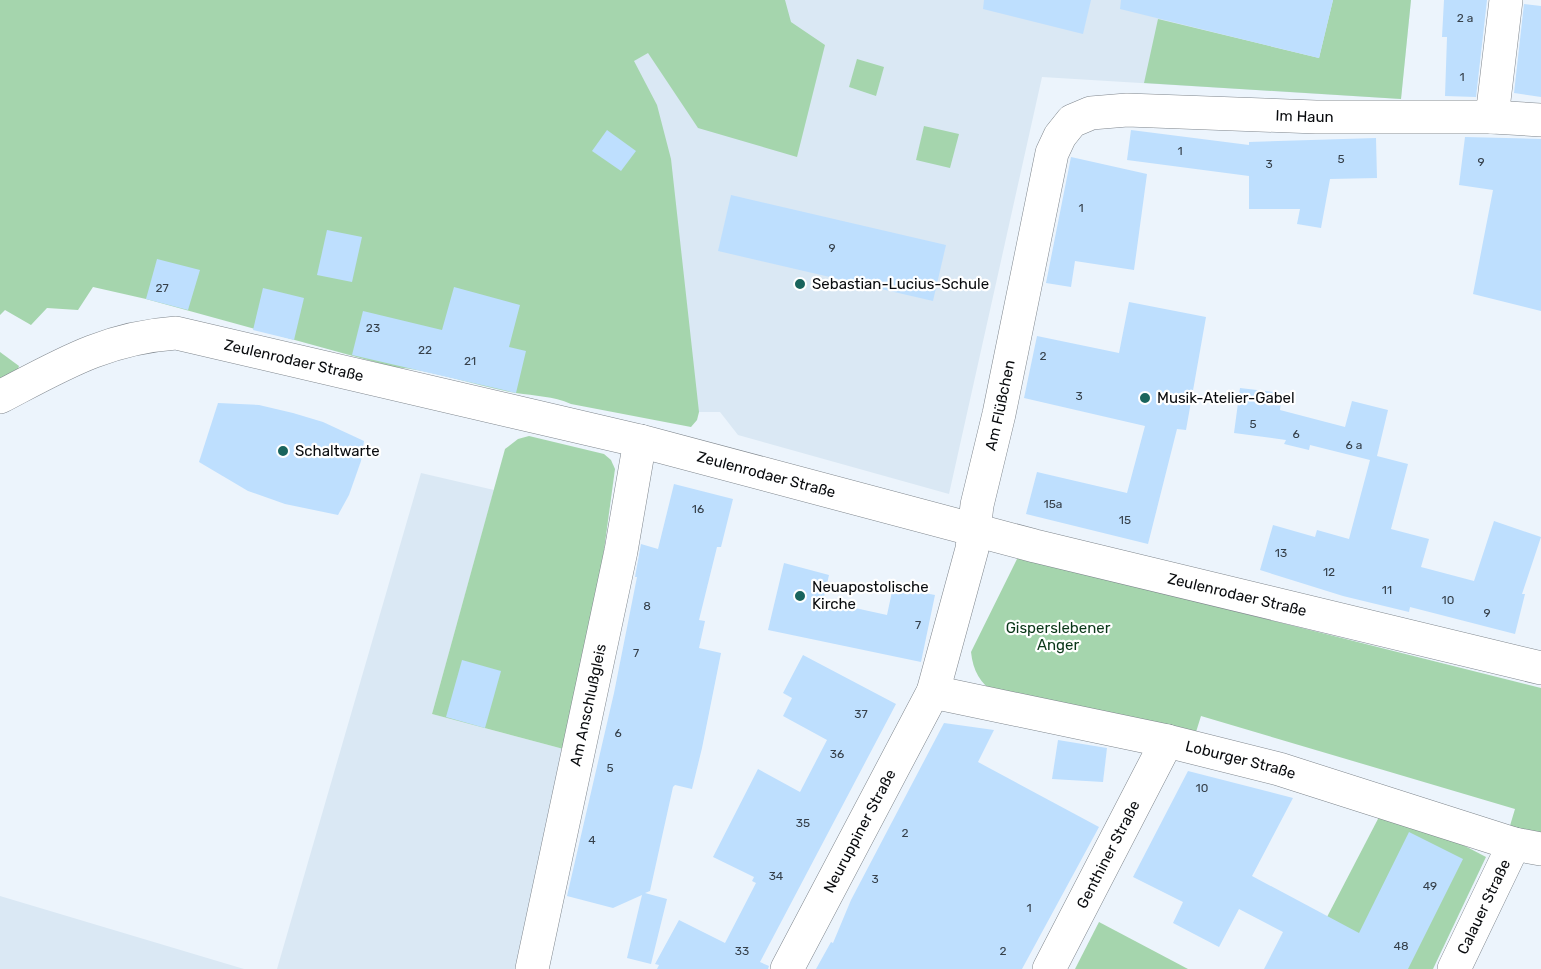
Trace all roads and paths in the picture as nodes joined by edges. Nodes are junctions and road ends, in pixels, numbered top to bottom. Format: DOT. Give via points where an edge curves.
graph roads {
  1 [pos="1506,0"];
  2 [pos="1492,117"];
  3 [pos="1541,120"];
  4 [pos="1072,121"];
  5 [pos="0,397"];
  6 [pos="640,441"];
  7 [pos="976,528"];
  8 [pos="1541,668"];
  9 [pos="933,692"];
  10 [pos="1167,741"];
  11 [pos="1528,847"];
  12 [pos="532,969"];
  13 [pos="787,969"];
  14 [pos="1049,969"];
  15 [pos="1454,969"];
  1 -- 2 [label="street"];
  2 -- 3 [label="street, Im Haun"];
  2 -- 4 [label="street, Im Haun" via="1317,117 1127,110 1091,113"];
  4 -- 7 [label="street, Am Flüßchen" via="1052,153 977,505"];
  5 -- 6 [label="street, Zeulenrodaer Straße" via="77,356 139,336 176,333"];
  6 -- 7 [label="street, Zeulenrodaer Straße"];
  6 -- 12 [label="street, Am Anschlußgleis"];
  7 -- 8 [label="street, Zeulenrodaer Straße" via="1035,546"];
  7 -- 9 [label="street, Am Flüßchen"];
  9 -- 10 [label="street, Loburger Straße"];
  9 -- 13 [label="street, Neuruppiner Straße"];
  10 -- 11 [label="street, Loburger Straße" via="1279,770"];
  10 -- 14 [label="street, Genthiner Straße"];
  11 -- 15 [label="street, Calauer Straße"];
}
